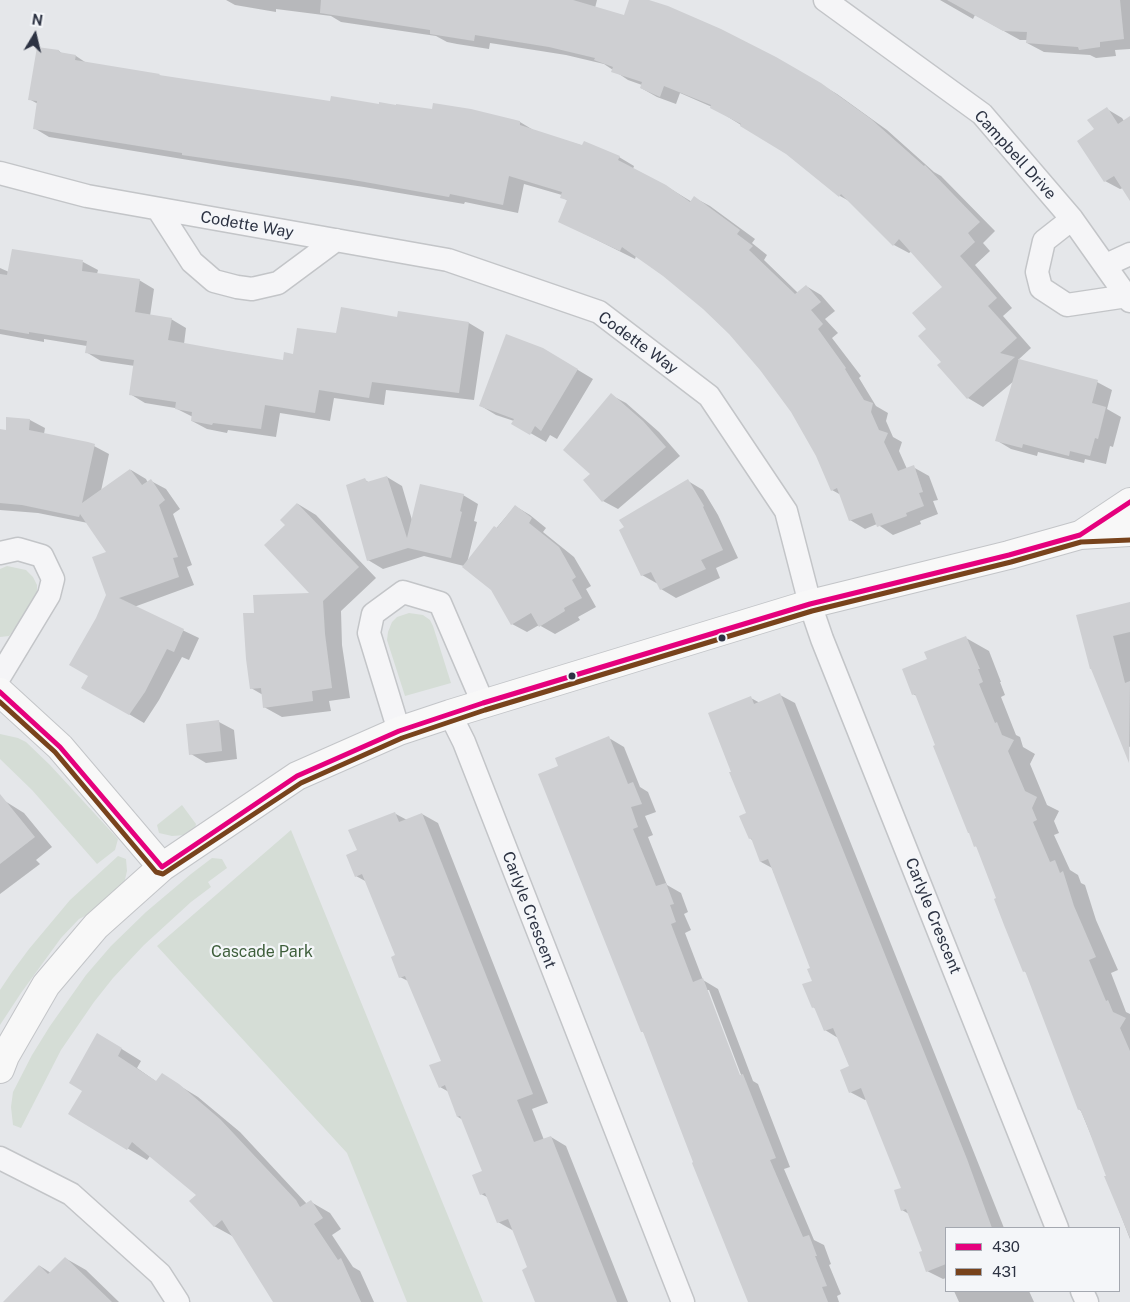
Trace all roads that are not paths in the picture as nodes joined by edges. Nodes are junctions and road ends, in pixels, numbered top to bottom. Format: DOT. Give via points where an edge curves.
graph roads {
  1 [pos="825,0"];
  2 [pos="0,173"];
  3 [pos="158,209"];
  4 [pos="1072,219"];
  5 [pos="336,240"];
  6 [pos="1130,254"];
  7 [pos="1106,265"];
  8 [pos="1128,299"];
  9 [pos="1130,502"];
  10 [pos="1130,532"];
  11 [pos="1080,535"];
  12 [pos="0,553"];
  13 [pos="810,604"];
  14 [pos="0,676"];
  15 [pos="0,692"];
  16 [pos="483,703"];
  17 [pos="450,714"];
  18 [pos="399,731"];
  19 [pos="162,867"];
  20 [pos="0,1069"];
  21 [pos="0,1158"];
  22 [pos="1057,1227"];
  23 [pos="178,1302"];
  24 [pos="683,1302"];
  1 -- 4 [label="street, Campbell Drive" via="982,114"];
  2 -- 3 [label="street, Codette Way" via="87,196"];
  3 -- 5 [label="street, Codette Way"];
  3 -- 5 [label="street, Codette Way" via="192,262 214,281 236,288 278,283"];
  4 -- 7 [label="street, Campbell Drive"];
  4 -- 8 [label="street" via="1044,241 1037,272 1042,288 1067,305"];
  5 -- 13 [label="street, Codette Way" via="448,260 599,312 710,396 786,511"];
  6 -- 7 [label="street"];
  7 -- 8 [label="street, Campbell Drive"];
  9 -- 11 [label="street"];
  10 -- 11 [label="street"];
  11 -- 13 [label="street"];
  12 -- 14 [label="street" via="18,549 42,556 53,579 49,595"];
  13 -- 16 [label="street"];
  13 -- 22 [label="street, Carlyle Crescent"];
  15 -- 19 [label="street" via="60,747"];
  16 -- 17 [label="street"];
  16 -- 18 [label="street" via="440,602 404,592 373,614 369,633"];
  17 -- 18 [label="street"];
  17 -- 24 [label="street, Carlyle Crescent" via="464,742"];
  18 -- 19 [label="street" via="297,776"];
  19 -- 20 [label="street" via="96,926 46,985"];
  21 -- 23 [label="street" via="71,1194 160,1274"];
}
